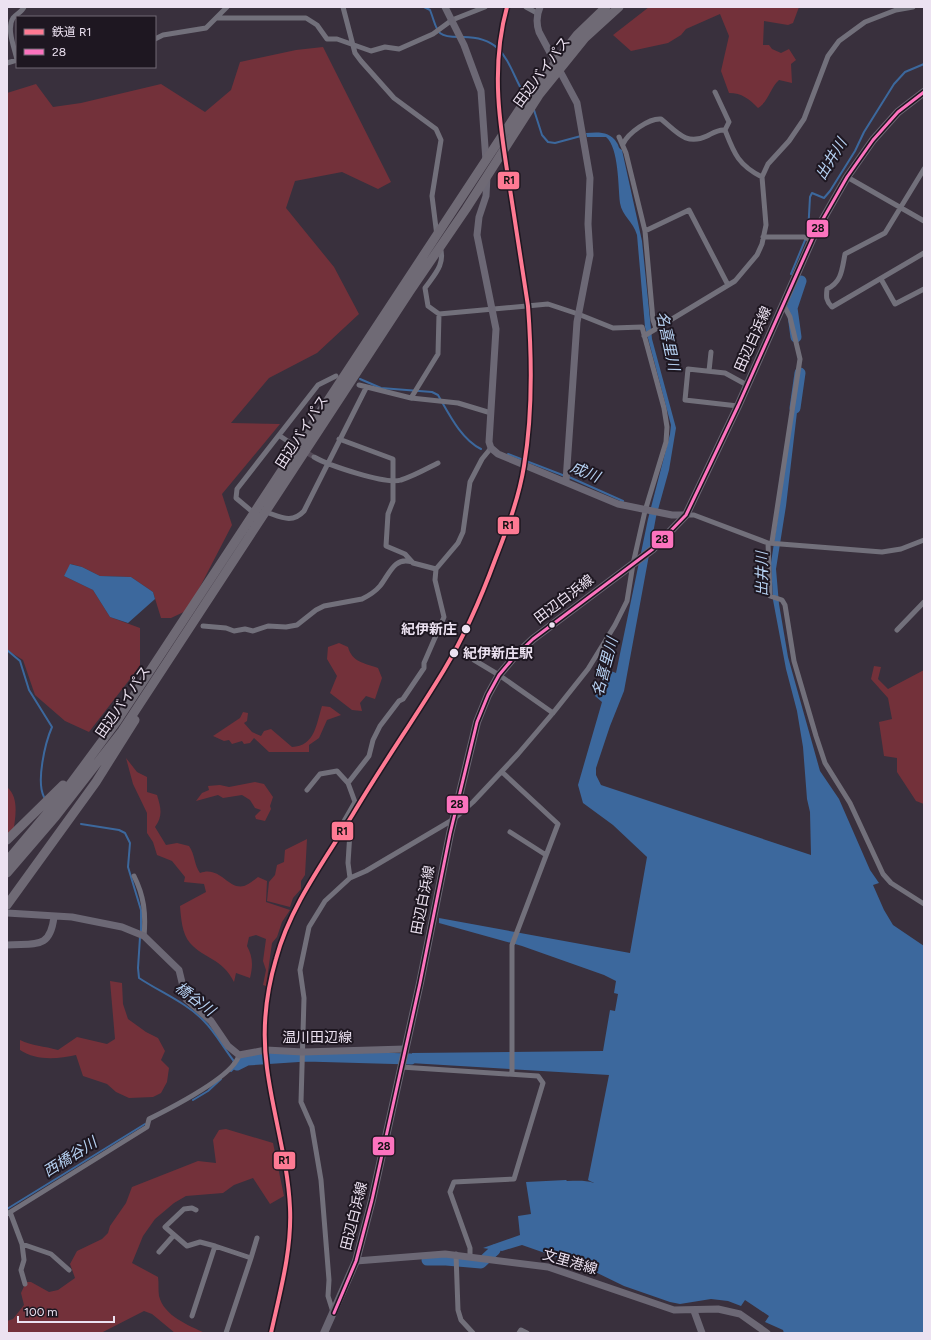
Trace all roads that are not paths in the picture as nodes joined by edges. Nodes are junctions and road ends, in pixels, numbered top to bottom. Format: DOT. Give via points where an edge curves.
graph roads {
  1 [pos="24,7"];
  2 [pos="227,7"];
  3 [pos="343,7"];
  4 [pos="446,7"];
  5 [pos="485,7"];
  6 [pos="526,7"];
  7 [pos="606,7"];
  8 [pos="619,7"];
  9 [pos="913,7"];
  10 [pos="538,10"];
  11 [pos="16,16"];
  12 [pos="16,16"];
  13 [pos="217,18"];
  14 [pos="599,19"];
  15 [pos="452,20"];
  16 [pos="156,38"];
  17 [pos="355,47"];
  18 [pos="16,56"];
  19 [pos="715,92"];
  20 [pos="924,92"];
  21 [pos="725,130"];
  22 [pos="619,137"];
  23 [pos="623,144"];
  24 [pos="924,168"];
  25 [pos="762,177"];
  26 [pos="847,177"];
  27 [pos="900,207"];
  28 [pos="924,222"];
  29 [pos="645,230"];
  30 [pos="763,237"];
  31 [pos="807,239"];
  32 [pos="924,253"];
  33 [pos="882,279"];
  34 [pos="728,285"];
  35 [pos="407,288"];
  36 [pos="924,289"];
  37 [pos="783,303"];
  38 [pos="491,310"];
  39 [pos="439,314"];
  40 [pos="578,314"];
  41 [pos="655,329"];
  42 [pos="645,335"];
  43 [pos="711,352"];
  44 [pos="709,371"];
  45 [pos="336,376"];
  46 [pos="359,385"];
  47 [pos="747,385"];
  48 [pos="366,388"];
  49 [pos="412,398"];
  50 [pos="738,406"];
  51 [pos="491,413"];
  52 [pos="280,436"];
  53 [pos="339,439"];
  54 [pos="289,442"];
  55 [pos="491,448"];
  56 [pos="314,457"];
  57 [pos="438,463"];
  58 [pos="326,464"];
  59 [pos="393,480"];
  60 [pos="566,481"];
  61 [pos="645,511"];
  62 [pos="266,512"];
  63 [pos="255,514"];
  64 [pos="686,515"];
  65 [pos="924,540"];
  66 [pos="771,543"];
  67 [pos="412,562"];
  68 [pos="636,562"];
  69 [pos="436,569"];
  70 [pos="924,602"];
  71 [pos="203,626"];
  72 [pos="897,630"];
  73 [pos="474,660"];
  74 [pos="162,670"];
  75 [pos="499,675"];
  76 [pos="553,713"];
  77 [pos="118,721"];
  78 [pos="502,772"];
  79 [pos="348,784"];
  80 [pos="306,790"];
  81 [pos="454,819"];
  82 [pos="510,832"];
  83 [pos="7,840"];
  84 [pos="546,855"];
  85 [pos="7,861"];
  86 [pos="7,873"];
  87 [pos="134,876"];
  88 [pos="350,878"];
  89 [pos="924,904"];
  90 [pos="7,905"];
  91 [pos="7,913"];
  92 [pos="54,916"];
  93 [pos="144,936"];
  94 [pos="7,945"];
  95 [pos="405,1050"];
  96 [pos="303,1052"];
  97 [pos="238,1057"];
  98 [pos="401,1066"];
  99 [pos="512,1074"];
  100 [pos="196,1210"];
  101 [pos="8,1213"];
  102 [pos="174,1235"];
  103 [pos="257,1238"];
  104 [pos="22,1244"];
  105 [pos="215,1246"];
  106 [pos="159,1252"];
  107 [pos="456,1256"];
  108 [pos="473,1256"];
  109 [pos="251,1258"];
  110 [pos="356,1261"];
  111 [pos="69,1270"];
  112 [pos="25,1284"];
  113 [pos="694,1310"];
  114 [pos="334,1314"];
  115 [pos="192,1316"];
  116 [pos="226,1333"];
  117 [pos="324,1333"];
  118 [pos="473,1333"];
  119 [pos="519,1333"];
  120 [pos="527,1333"];
  121 [pos="702,1333"];
  122 [pos="767,1333"];
  1 -- 12 [label="street"];
  2 -- 13 [label="street"];
  3 -- 17 [label="street"];
  4 -- 15 [label="street"];
  5 -- 15 [label="street"];
  6 -- 10 [label="street"];
  7 -- 14 [label="highway, 田辺バイパス"];
  8 -- 14 [label="highway, 田辺バイパス"];
  9 -- 25 [label="street" via="896,10 865,22 839,41 828,56 804,119 789,141 768,164"];
  10 -- 40 [label="street" via="539,32 577,103 590,178 590,255"];
  11 -- 18 [label="street" via="10,29"];
  13 -- 16 [label="street" via="206,28"];
  13 -- 17 [label="street" via="306,18 317,25 327,39 337,39"];
  14 -- 35 [label="highway, 田辺バイパス" via="539,95 466,209"];
  15 -- 17 [label="street" via="433,34 399,49 385,46 372,51"];
  15 -- 38 [label="street" via="481,91 487,185 486,196 478,217 477,235"];
  17 -- 39 [label="street" via="355,53 361,61 394,98 428,121 436,129 441,140 432,196 435,230 443,256 425,288 428,306"];
  19 -- 21 [label="street" via="729,122"];
  20 -- 26 [label="main road, 田辺白浜線" via="898,112 873,140"];
  21 -- 23 [label="street" via="698,140 689,140 662,119 656,119 630,135"];
  21 -- 25 [label="street" via="736,157 748,169"];
  22 -- 23 [label="street"];
  23 -- 29 [label="street"];
  24 -- 27 [label="street"];
  25 -- 30 [label="street" via="766,225"];
  26 -- 27 [label="street"];
  26 -- 31 [label="main road, 田辺白浜線"];
  27 -- 28 [label="street"];
  27 -- 33 [label="street" via="885,233 845,254 841,275 836,284 828,289 826,297 832,307"];
  29 -- 34 [label="street" via="688,210"];
  29 -- 41 [label="street"];
  30 -- 31 [label="street"];
  30 -- 34 [label="street" via="757,255 735,281"];
  31 -- 37 [label="main road, 田辺白浜線"];
  32 -- 33 [label="street"];
  33 -- 36 [label="street" via="895,304"];
  34 -- 41 [label="street"];
  35 -- 62 [label="highway, 田辺バイパス"];
  35 -- 63 [label="highway, 田辺バイパス"];
  37 -- 47 [label="main road, 田辺白浜線"];
  37 -- 66 [label="street" via="790,317 800,359"];
  38 -- 39 [label="street"];
  38 -- 40 [label="street" via="548,304"];
  38 -- 51 [label="street" via="496,330"];
  39 -- 49 [label="street" via="438,354"];
  40 -- 42 [label="street" via="612,328 642,327"];
  40 -- 60 [label="street"];
  41 -- 42 [label="street"];
  42 -- 61 [label="street" via="667,426 666,442"];
  43 -- 44 [label="street"];
  44 -- 47 [label="street" via="725,373"];
  44 -- 50 [label="street" via="688,369 685,400"];
  45 -- 52 [label="street" via="318,385"];
  46 -- 48 [label="street"];
  47 -- 50 [label="main road, 田辺白浜線"];
  48 -- 49 [label="street"];
  48 -- 53 [label="street"];
  49 -- 51 [label="street" via="448,402"];
  50 -- 64 [label="main road, 田辺白浜線"];
  51 -- 55 [label="street"];
  52 -- 54 [label="street"];
  52 -- 63 [label="street" via="237,489 238,501"];
  53 -- 58 [label="street"];
  53 -- 59 [label="street" via="393,459"];
  55 -- 60 [label="street" via="516,463"];
  55 -- 69 [label="street" via="470,482 463,532 458,543"];
  56 -- 58 [label="street"];
  57 -- 59 [label="street" via="399,481"];
  58 -- 59 [label="street" via="374,478"];
  58 -- 62 [label="street" via="304,511 298,518 292,519"];
  59 -- 67 [label="street" via="393,501 388,514 386,546 405,554"];
  60 -- 61 [label="street" via="618,504"];
  61 -- 64 [label="street"];
  61 -- 68 [label="street"];
  62 -- 74 [label="highway, 田辺バイパス"];
  63 -- 77 [label="highway, 田辺バイパス"];
  64 -- 66 [label="street" via="694,515"];
  64 -- 68 [label="main road, 田辺白浜線" via="653,549"];
  65 -- 66 [label="street" via="901,549 882,552"];
  66 -- 89 [label="street" via="770,596 781,600 785,605 794,661 826,763 850,803 883,874 891,883"];
  67 -- 69 [label="street"];
  67 -- 71 [label="street" via="405,559 399,561 388,572 379,587 367,597 324,606 298,625 268,626 253,632 245,629 234,631"];
  68 -- 75 [label="main road, 田辺白浜線" via="533,639"];
  68 -- 76 [label="street" via="627,601 615,624 588,669"];
  69 -- 79 [label="street" via="435,580 444,617 424,668 403,699 380,726 369,756"];
  70 -- 72 [label="street"];
  73 -- 75 [label="street"];
  74 -- 86 [label="highway, 田辺バイパス" via="90,772"];
  74 -- 90 [label="highway" via="127,735"];
  75 -- 76 [label="street"];
  75 -- 81 [label="main road, 田辺白浜線" via="477,722"];
  76 -- 78 [label="street"];
  77 -- 83 [label="highway" via="60,789"];
  77 -- 85 [label="highway, 田辺バイパス" via="60,798"];
  78 -- 81 [label="street"];
  78 -- 84 [label="street" via="558,824"];
  79 -- 80 [label="street" via="337,771 320,774"];
  79 -- 88 [label="street" via="355,802 343,823 350,832"];
  81 -- 88 [label="street"];
  81 -- 95 [label="main road, 田辺白浜線"];
  82 -- 84 [label="street"];
  84 -- 99 [label="street" via="512,945"];
  87 -- 93 [label="street" via="146,914"];
  88 -- 96 [label="street" via="325,901 309,927 300,970 304,998"];
  91 -- 92 [label="street"];
  92 -- 93 [label="street" via="91,920"];
  92 -- 94 [label="street" via="51,935 44,941"];
  93 -- 97 [label="street" via="179,970 186,999 211,1021"];
  95 -- 96 [label="street, 温川田辺線"];
  95 -- 98 [label="main road, 田辺白浜線"];
  96 -- 97 [label="street, 温川田辺線" via="266,1050"];
  96 -- 114 [label="street" via="300,1102 312,1127 321,1180 328,1256 328,1296"];
  97 -- 101 [label="street" via="231,1067 195,1095 150,1119 148,1127"];
  98 -- 99 [label="street"];
  98 -- 110 [label="main road, 田辺白浜線"];
  99 -- 108 [label="street" via="538,1076 543,1083 514,1179 454,1182 450,1192"];
  100 -- 102 [label="street" via="184,1209 165,1227"];
  101 -- 104 [label="street"];
  102 -- 105 [label="street" via="187,1246 200,1242"];
  102 -- 106 [label="street"];
  103 -- 109 [label="street"];
  104 -- 111 [label="street" via="51,1254"];
  104 -- 112 [label="street" via="24,1260 21,1270"];
  105 -- 109 [label="street"];
  105 -- 115 [label="street"];
  107 -- 108 [label="street, 文里港線"];
  107 -- 110 [label="street, 文里港線" via="421,1255"];
  107 -- 118 [label="street" via="458,1310 461,1320"];
  108 -- 113 [label="street, 文里港線" via="548,1267 659,1306 674,1310"];
  109 -- 116 [label="street"];
  110 -- 114 [label="main road, 田辺白浜線"];
  113 -- 121 [label="street"];
  113 -- 122 [label="street, 文里港線" via="718,1308 740,1314"];
  114 -- 117 [label="main road, 田辺白浜線"];
  119 -- 120 [label="street" via="521,1330"];
}
